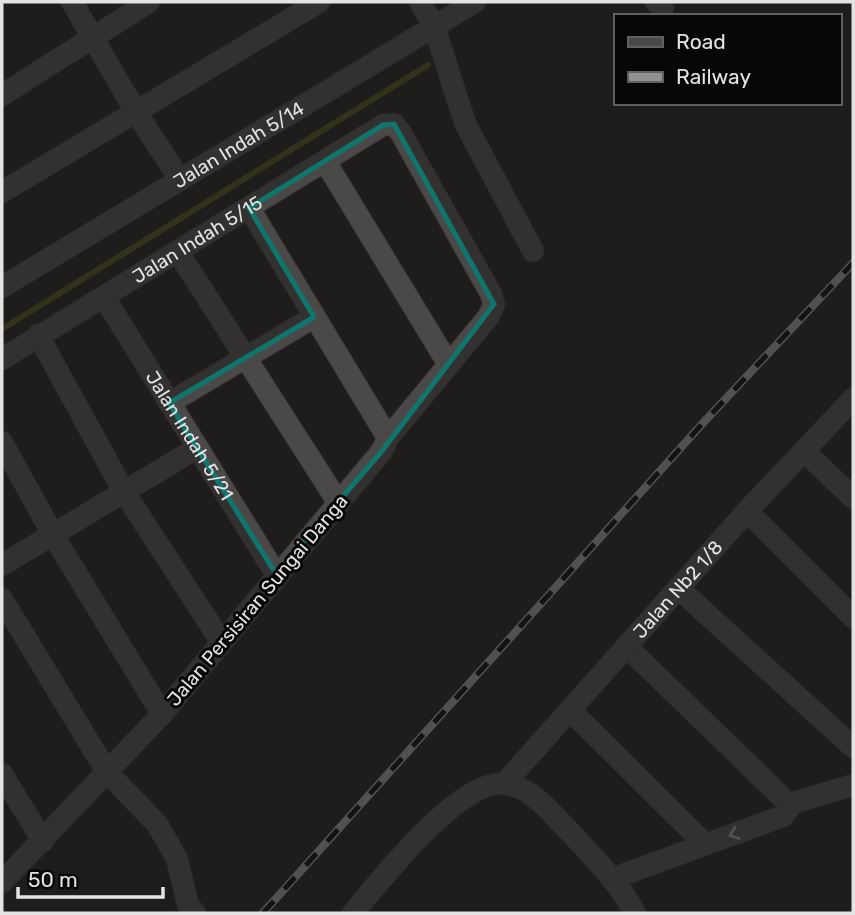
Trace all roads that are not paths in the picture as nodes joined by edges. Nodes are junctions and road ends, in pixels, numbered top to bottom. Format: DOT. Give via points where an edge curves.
graph roads {
  1 [pos="72,2"];
  2 [pos="149,2"];
  3 [pos="319,2"];
  4 [pos="419,2"];
  5 [pos="475,2"];
  6 [pos="434,26"];
  7 [pos="93,37"];
  8 [pos="2,95"];
  9 [pos="136,112"];
  10 [pos="325,161"];
  11 [pos="179,178"];
  12 [pos="2,192"];
  13 [pos="249,208"];
  14 [pos="533,251"];
  15 [pos="178,252"];
  16 [pos="2,287"];
  17 [pos="104,297"];
  18 [pos="494,304"];
  19 [pos="314,317"];
  20 [pos="38,335"];
  21 [pos="245,358"];
  22 [pos="2,359"];
  23 [pos="449,365"];
  24 [pos="853,399"];
  25 [pos="169,403"];
  26 [pos="388,438"];
  27 [pos="197,448"];
  28 [pos="804,451"];
  29 [pos="4,453"];
  30 [pos="124,492"];
  31 [pos="853,498"];
  32 [pos="338,502"];
  33 [pos="747,511"];
  34 [pos="53,535"];
  35 [pos="2,565"];
  36 [pos="276,575"];
  37 [pos="678,588"];
  38 [pos="2,600"];
  39 [pos="853,617"];
  40 [pos="221,641"];
  41 [pos="626,646"];
  42 [pos="570,710"];
  43 [pos="162,714"];
  44 [pos="853,747"];
  45 [pos="107,772"];
  46 [pos="2,774"];
  47 [pos="504,784"];
  48 [pos="853,785"];
  49 [pos="793,803"];
  50 [pos="43,841"];
  51 [pos="705,844"];
  52 [pos="614,878"];
  53 [pos="2,881"];
  54 [pos="631,907"];
  55 [pos="195,913"];
  56 [pos="352,913"];
  1 -- 7 [label="street"];
  2 -- 7 [label="street"];
  3 -- 9 [label="street"];
  4 -- 6 [label="street"];
  5 -- 6 [label="street, Jalan Indah 5/14"];
  6 -- 11 [label="street, Jalan Indah 5/14"];
  6 -- 14 [label="street" via="465,124"];
  7 -- 8 [label="street"];
  7 -- 9 [label="street"];
  9 -- 11 [label="street"];
  9 -- 12 [label="street"];
  10 -- 13 [label="street, Jalan Indah 5/15"];
  10 -- 18 [label="street, Jalan Indah 5/15" via="383,125 394,124"];
  10 -- 23 [label="street"];
  11 -- 16 [label="street, Jalan Indah 5/14"];
  13 -- 15 [label="street, Jalan Indah 5/15"];
  13 -- 19 [label="street"];
  15 -- 17 [label="street, Jalan Indah 5/15"];
  15 -- 21 [label="street"];
  17 -- 20 [label="street, Jalan Indah 5/15"];
  17 -- 25 [label="street, Jalan Indah 5/21"];
  18 -- 23 [label="street, Jalan Persisiran Sungai Danga"];
  19 -- 21 [label="street"];
  19 -- 26 [label="street"];
  20 -- 22 [label="street, Jalan Indah 5/15"];
  20 -- 30 [label="street"];
  21 -- 25 [label="street"];
  21 -- 32 [label="street"];
  23 -- 26 [label="street, Jalan Persisiran Sungai Danga"];
  24 -- 28 [label="street, Jalan Nb2 1/8"];
  25 -- 27 [label="street, Jalan Indah 5/21"];
  26 -- 32 [label="street, Jalan Persisiran Sungai Danga"];
  27 -- 30 [label="street"];
  27 -- 36 [label="street, Jalan Indah 5/21"];
  28 -- 31 [label="street"];
  28 -- 33 [label="street, Jalan Nb2 1/8"];
  29 -- 34 [label="street"];
  30 -- 34 [label="street"];
  30 -- 40 [label="street"];
  32 -- 36 [label="street, Jalan Persisiran Sungai Danga"];
  33 -- 37 [label="street, Jalan Nb2 1/8"];
  33 -- 39 [label="street"];
  34 -- 35 [label="street"];
  34 -- 43 [label="street"];
  36 -- 40 [label="street, Jalan Persisiran Sungai Danga"];
  37 -- 41 [label="street, Jalan Nb2 1/8"];
  37 -- 44 [label="street"];
  38 -- 45 [label="street"];
  40 -- 43 [label="street, Jalan Persisiran Sungai Danga"];
  41 -- 42 [label="street, Jalan Nb2 1/8"];
  41 -- 49 [label="street"];
  42 -- 47 [label="street, Jalan Nb2 1/8"];
  42 -- 51 [label="street"];
  43 -- 45 [label="street, Jalan Persisiran Sungai Danga"];
  45 -- 50 [label="street, Jalan Persisiran Sungai Danga"];
  45 -- 55 [label="street" via="157,824 177,859 188,905"];
  46 -- 50 [label="street"];
  47 -- 52 [label="street" via="532,793"];
  47 -- 56 [label="street" via="486,785 467,794 402,854"];
  48 -- 49 [label="street"];
  49 -- 51 [label="street, one-way" via="783,816"];
  50 -- 53 [label="street, Jalan Persisiran Sungai Danga"];
  51 -- 52 [label="street"];
  52 -- 54 [label="street"];
}
